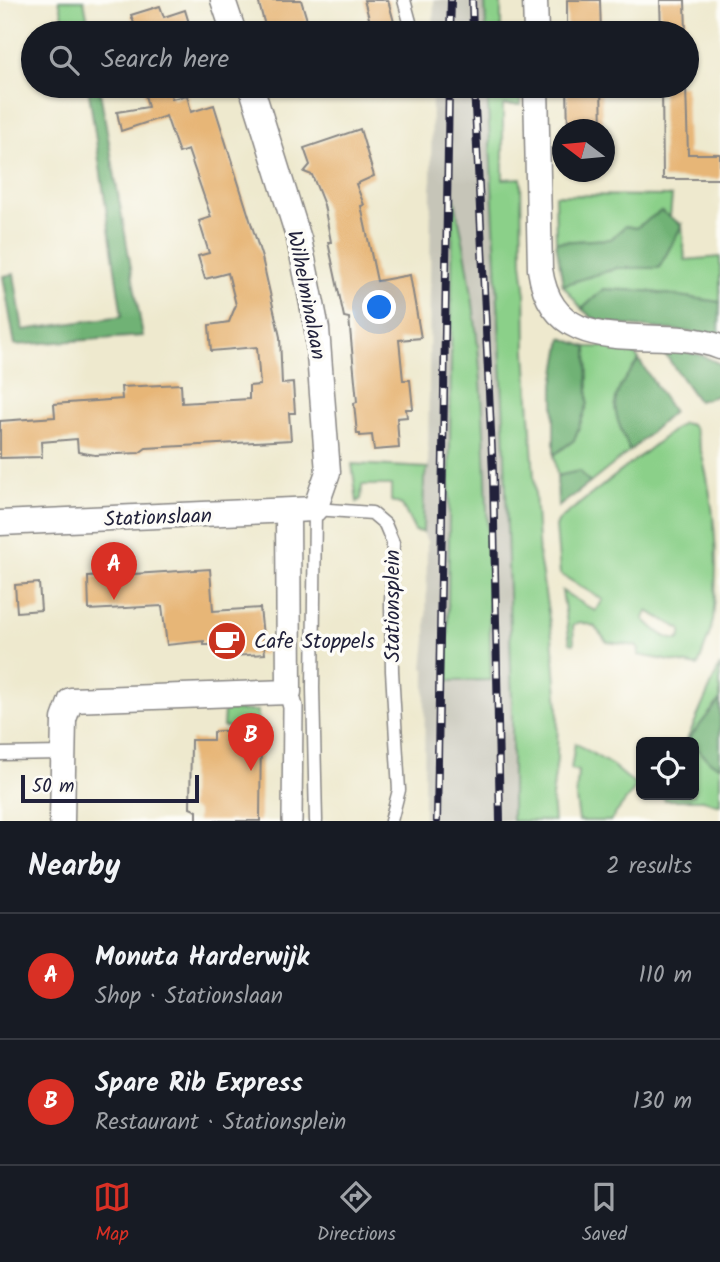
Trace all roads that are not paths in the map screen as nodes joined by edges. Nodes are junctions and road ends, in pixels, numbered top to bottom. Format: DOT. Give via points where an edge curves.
graph roads {
  1 [pos="223,0"];
  2 [pos="404,0"];
  3 [pos="535,0"];
  4 [pos="230,21"];
  5 [pos="410,21"];
  6 [pos="536,21"];
  7 [pos="258,98"];
  8 [pos="537,98"];
  9 [pos="720,347"];
  10 [pos="315,509"];
  11 [pos="288,511"];
  12 [pos="0,523"];
  13 [pos="289,692"];
  14 [pos="64,753"];
  15 [pos="0,754"];
  16 [pos="62,821"];
  17 [pos="292,821"];
  18 [pos="316,821"];
  19 [pos="391,821"];
  1 -- 4 [label="street"];
  2 -- 5 [label="lane"];
  3 -- 6 [label="street"];
  7 -- 10 [label="street, Wilhelminalaan" via="299,239 317,329 328,472"];
  8 -- 9 [label="street" via="540,269 550,303 577,328 593,334 678,338"];
  10 -- 11 [label="street, Stationslaan"];
  10 -- 18 [label="lane"];
  10 -- 19 [label="lane, Stationsplein" via="372,513 385,524 393,543 392,671 398,790"];
  11 -- 12 [label="street, Stationslaan"];
  11 -- 13 [label="street"];
  13 -- 14 [label="street" via="71,699 64,719"];
  13 -- 17 [label="street" via="293,707"];
  14 -- 15 [label="lane"];
  14 -- 16 [label="street"];
}
